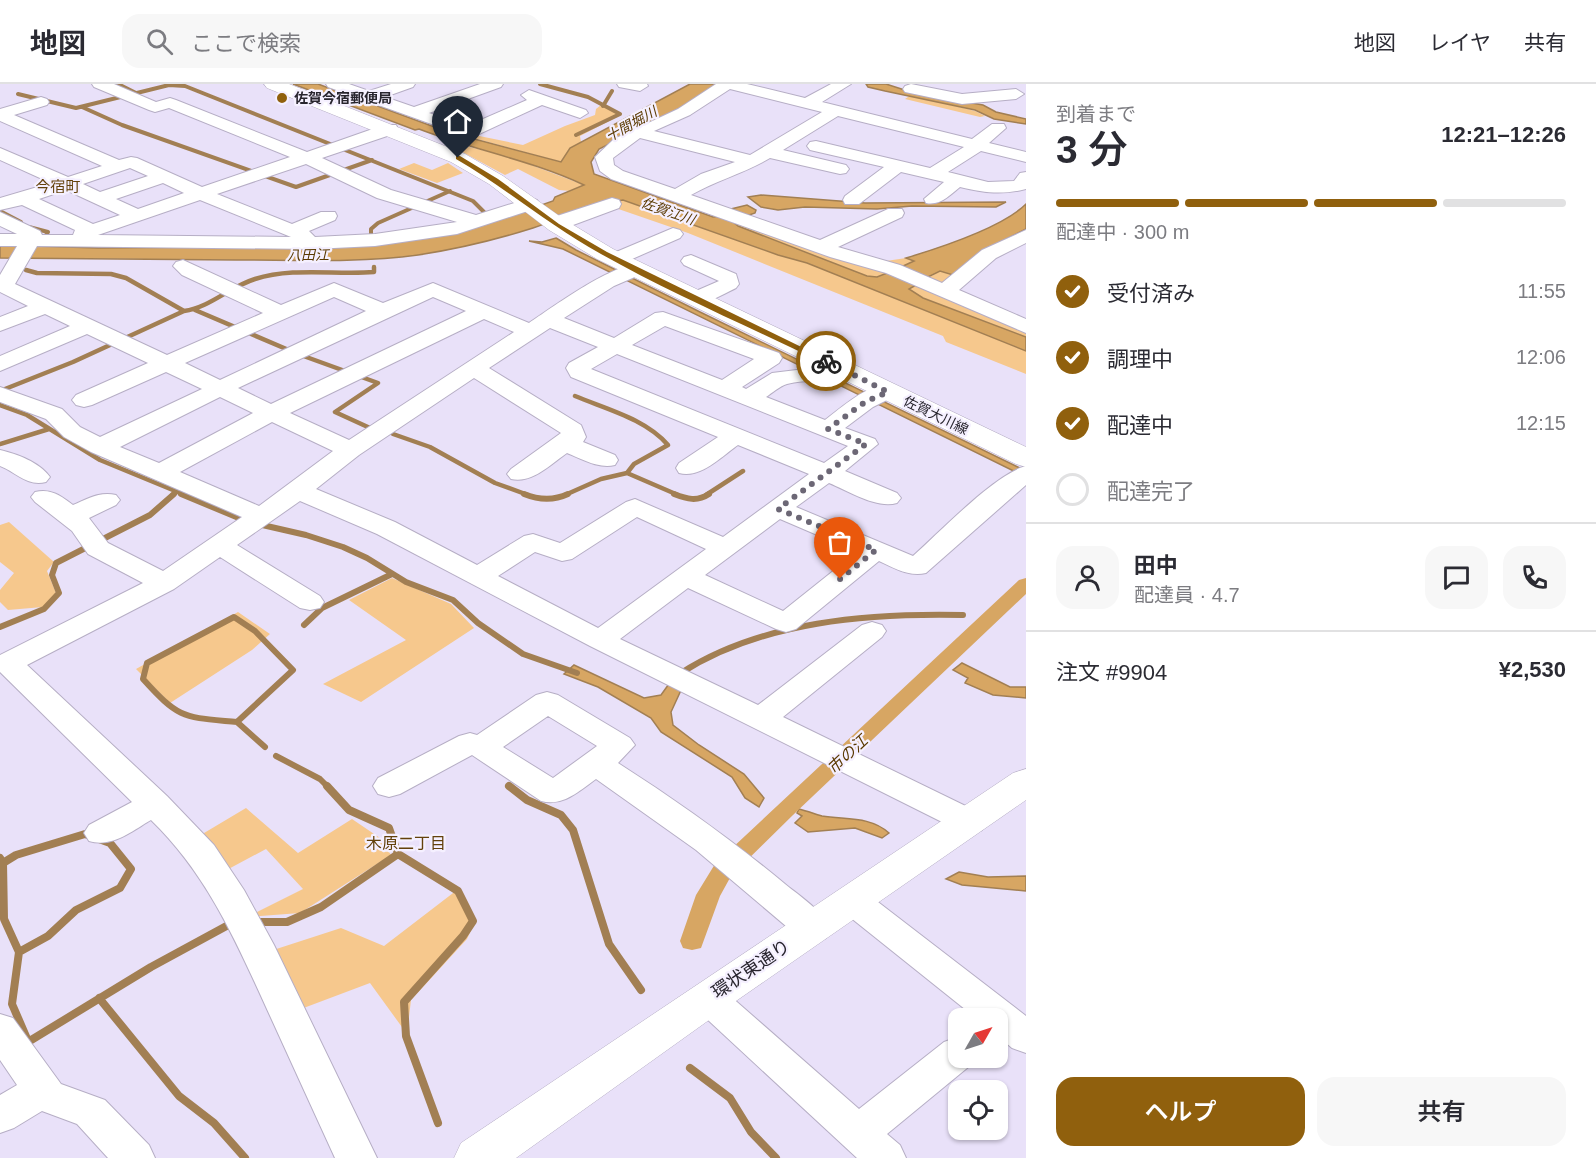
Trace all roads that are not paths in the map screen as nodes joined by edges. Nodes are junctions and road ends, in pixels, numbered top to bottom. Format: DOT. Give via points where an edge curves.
graph roads {
  1 [pos="100,84"];
  2 [pos="273,84"];
  3 [pos="334,84"];
  4 [pos="407,84"];
  5 [pos="495,84"];
  6 [pos="727,84"];
  7 [pos="778,84"];
  8 [pos="843,84"];
  9 [pos="996,84"];
  10 [pos="761,92"];
  11 [pos="1021,96"];
  12 [pos="368,97"];
  13 [pos="900,98"];
  14 [pos="41,102"];
  15 [pos="807,104"];
  16 [pos="835,111"];
  17 [pos="580,112"];
  18 [pos="412,113"];
  19 [pos="0,115"];
  20 [pos="998,128"];
  21 [pos="390,129"];
  22 [pos="640,133"];
  23 [pos="978,145"];
  24 [pos="121,146"];
  25 [pos="816,146"];
  26 [pos="0,153"];
  27 [pos="95,155"];
  28 [pos="304,157"];
  29 [pos="1026,157"];
  30 [pos="755,159"];
  31 [pos="117,166"];
  32 [pos="897,166"];
  33 [pos="848,171"];
  34 [pos="43,172"];
  35 [pos="933,174"];
  36 [pos="163,177"];
  37 [pos="795,177"];
  38 [pos="1026,177"];
  39 [pos="958,180"];
  40 [pos="67,183"];
  41 [pos="199,192"];
  42 [pos="678,195"];
  43 [pos="22,198"];
  44 [pos="100,198"];
  45 [pos="933,199"];
  46 [pos="852,200"];
  47 [pos="0,204"];
  48 [pos="530,204"];
  49 [pos="612,204"];
  50 [pos="895,213"];
  51 [pos="246,214"];
  52 [pos="136,215"];
  53 [pos="328,216"];
  54 [pos="0,218"];
  55 [pos="478,222"];
  56 [pos="556,225"];
  57 [pos="292,231"];
  58 [pos="673,234"];
  59 [pos="82,235"];
  60 [pos="1026,236"];
  61 [pos="184,237"];
  62 [pos="0,240"];
  63 [pos="31,240"];
  64 [pos="313,243"];
  65 [pos="822,247"];
  66 [pos="691,261"];
  67 [pos="183,266"];
  68 [pos="623,270"];
  69 [pos="1,285"];
  70 [pos="945,291"];
  71 [pos="696,298"];
  72 [pos="45,306"];
  73 [pos="383,311"];
  74 [pos="483,311"];
  75 [pos="279,312"];
  76 [pos="0,325"];
  77 [pos="539,325"];
  78 [pos="87,326"];
  79 [pos="1026,327"];
  80 [pos="330,335"];
  81 [pos="614,346"];
  82 [pos="382,359"];
  83 [pos="166,363"];
  84 [pos="0,364"];
  85 [pos="474,369"];
  86 [pos="821,370"];
  87 [pos="220,388"];
  88 [pos="724,388"];
  89 [pos="0,394"];
  90 [pos="876,397"];
  91 [pos="748,398"];
  92 [pos="84,400"];
  93 [pos="271,413"];
  94 [pos="828,429"];
  95 [pos="736,436"];
  96 [pos="564,443"];
  97 [pos="100,447"];
  98 [pos="350,450"];
  99 [pos="0,457"];
  100 [pos="606,460"];
  101 [pos="688,468"];
  102 [pos="1024,470"];
  103 [pos="160,473"];
  104 [pos="827,473"];
  105 [pos="520,474"];
  106 [pos="298,491"];
  107 [pos="888,498"];
  108 [pos="107,500"];
  109 [pos="778,509"];
  110 [pos="71,516"];
  111 [pos="256,520"];
  112 [pos="220,546"];
  113 [pos="726,548"];
  114 [pos="876,550"];
  115 [pos="478,576"];
  116 [pos="686,577"];
  117 [pos="164,583"];
  118 [pos="310,602"];
  119 [pos="872,631"];
  120 [pos="600,640"];
  121 [pos="4,661"];
  122 [pos="761,719"];
  123 [pos="481,747"];
  124 [pos="596,764"];
  125 [pos="1026,782"];
  126 [pos="388,786"];
  127 [pos="155,804"];
  128 [pos="970,822"];
  129 [pos="101,833"];
  130 [pos="853,901"];
  131 [pos="813,928"];
  132 [pos="708,998"];
  133 [pos="1009,1026"];
  134 [pos="10,1044"];
  135 [pos="948,1064"];
  136 [pos="43,1090"];
  137 [pos="0,1116"];
  138 [pos="871,1146"];
  139 [pos="134,1158"];
  140 [pos="356,1158"];
  141 [pos="478,1158"];
  1 -- 28 [label="street" via="155,107 170,103"];
  2 -- 21 [label="main road"];
  3 -- 12 [label="street"];
  4 -- 12 [label="street"];
  5 -- 18 [label="street"];
  6 -- 10 [label="street"];
  6 -- 22 [label="street"];
  7 -- 10 [label="street"];
  8 -- 15 [label="street"];
  9 -- 11 [label="street"];
  10 -- 15 [label="street"];
  11 -- 13 [label="street"];
  12 -- 18 [label="street"];
  13 -- 16 [label="street" via="866,118"];
  13 -- 23 [label="street" via="866,133 909,144 927,133"];
  14 -- 19 [label="street"];
  15 -- 16 [label="street"];
  16 -- 30 [label="street"];
  17 -- 18 [label="street" via="534,97 471,131"];
  19 -- 27 [label="street"];
  20 -- 23 [label="street"];
  21 -- 28 [label="street"];
  21 -- 48 [label="main road" via="458,158"];
  22 -- 30 [label="street"];
  22 -- 42 [label="street" via="609,150 604,157 606,167 617,175"];
  23 -- 29 [label="street"];
  23 -- 35 [label="street"];
  24 -- 27 [label="street"];
  25 -- 32 [label="street"];
  26 -- 34 [label="street"];
  27 -- 31 [label="street"];
  27 -- 34 [label="street"];
  28 -- 41 [label="street"];
  28 -- 55 [label="street" via="384,194"];
  30 -- 33 [label="street"];
  30 -- 37 [label="street"];
  30 -- 42 [label="street" via="707,177"];
  31 -- 36 [label="street" via="131,162"];
  31 -- 40 [label="street"];
  32 -- 35 [label="street"];
  32 -- 46 [label="street"];
  34 -- 40 [label="street"];
  35 -- 39 [label="street"];
  36 -- 41 [label="street"];
  36 -- 44 [label="street"];
  38 -- 39 [label="street" via="1021,185 1003,188"];
  39 -- 45 [label="street"];
  40 -- 43 [label="street"];
  40 -- 44 [label="street"];
  41 -- 51 [label="street"];
  41 -- 52 [label="street"];
  42 -- 65 [label="street"];
  43 -- 47 [label="street"];
  43 -- 59 [label="street"];
  44 -- 52 [label="street"];
  48 -- 55 [label="street"];
  48 -- 56 [label="main road, 佐賀大川線"];
  49 -- 56 [label="street"];
  50 -- 65 [label="street"];
  51 -- 57 [label="street"];
  51 -- 61 [label="street"];
  52 -- 59 [label="street"];
  53 -- 57 [label="street"];
  54 -- 63 [label="street" via="33,235"];
  55 -- 64 [label="street" via="407,236"];
  56 -- 68 [label="main road, 佐賀大川線"];
  57 -- 64 [label="street"];
  58 -- 68 [label="street"];
  59 -- 63 [label="street"];
  59 -- 64 [label="street"];
  60 -- 70 [label="street" via="989,254"];
  62 -- 63 [label="street"];
  63 -- 69 [label="street" via="10,277"];
  65 -- 70 [label="street" via="893,269"];
  66 -- 71 [label="street" via="729,278 729,284"];
  67 -- 75 [label="street"];
  68 -- 71 [label="main road, 佐賀大川線"];
  68 -- 77 [label="street"];
  69 -- 72 [label="street"];
  70 -- 79 [label="street"];
  71 -- 86 [label="main road, 佐賀大川線"];
  72 -- 76 [label="street"];
  72 -- 78 [label="street"];
  73 -- 74 [label="street" via="433,289"];
  73 -- 75 [label="street" via="334,289"];
  73 -- 80 [label="street"];
  74 -- 77 [label="street"];
  74 -- 82 [label="street"];
  75 -- 83 [label="street"];
  77 -- 81 [label="street"];
  77 -- 85 [label="street"];
  78 -- 83 [label="street"];
  78 -- 84 [label="street"];
  80 -- 82 [label="street"];
  80 -- 87 [label="street"];
  81 -- 88 [label="street"];
  81 -- 88 [label="street" via="663,318 771,358"];
  81 -- 95 [label="street" via="576,368"];
  82 -- 93 [label="street"];
  83 -- 87 [label="street"];
  83 -- 92 [label="street"];
  85 -- 96 [label="street" via="573,430 574,437"];
  85 -- 98 [label="street"];
  86 -- 90 [label="main road, 佐賀大川線"];
  86 -- 91 [label="street" via="780,378"];
  87 -- 93 [label="street"];
  87 -- 97 [label="street"];
  88 -- 91 [label="street"];
  89 -- 97 [label="street" via="54,414 72,432"];
  90 -- 94 [label="street"];
  90 -- 102 [label="main road, 佐賀大川線"];
  91 -- 94 [label="street"];
  93 -- 98 [label="street"];
  93 -- 103 [label="street"];
  94 -- 104 [label="street" via="866,444"];
  95 -- 101 [label="street"];
  95 -- 104 [label="street"];
  96 -- 100 [label="street"];
  96 -- 105 [label="street"];
  97 -- 103 [label="street"];
  98 -- 106 [label="street"];
  99 -- 110 [label="street" via="18,464"];
  102 -- 114 [label="street" via="916,567"];
  103 -- 111 [label="street"];
  104 -- 107 [label="street"];
  104 -- 109 [label="street"];
  106 -- 111 [label="street"];
  106 -- 115 [label="street" via="386,528"];
  108 -- 110 [label="street"];
  109 -- 113 [label="street"];
  109 -- 114 [label="street"];
  110 -- 117 [label="street" via="95,542"];
  111 -- 112 [label="street"];
  112 -- 117 [label="street"];
  112 -- 118 [label="street"];
  113 -- 115 [label="street" via="635,507 562,553 533,542"];
  113 -- 116 [label="street"];
  114 -- 116 [label="street" via="786,623"];
  115 -- 120 [label="street"];
  116 -- 120 [label="street"];
  117 -- 121 [label="street"];
  119 -- 122 [label="street"];
  120 -- 122 [label="street"];
  121 -- 127 [label="street"];
  122 -- 128 [label="street"];
  123 -- 124 [label="street" via="553,793"];
  123 -- 124 [label="street" via="547,702 619,744"];
  123 -- 126 [label="street" via="470,743"];
  124 -- 131 [label="street" via="731,861"];
  125 -- 128 [label="main road, 環状東通り"];
  127 -- 129 [label="street"];
  127 -- 140 [label="street" via="202,854 232,899"];
  128 -- 130 [label="main road, 環状東通り"];
  130 -- 131 [label="main road, 環状東通り"];
  130 -- 133 [label="street"];
  131 -- 132 [label="main road, 環状東通り"];
  132 -- 138 [label="street"];
  132 -- 141 [label="main road, 環状東通り"];
  134 -- 136 [label="street"];
  135 -- 138 [label="street"];
  136 -- 137 [label="street"];
  136 -- 139 [label="street" via="47,1096 91,1113"];
}
